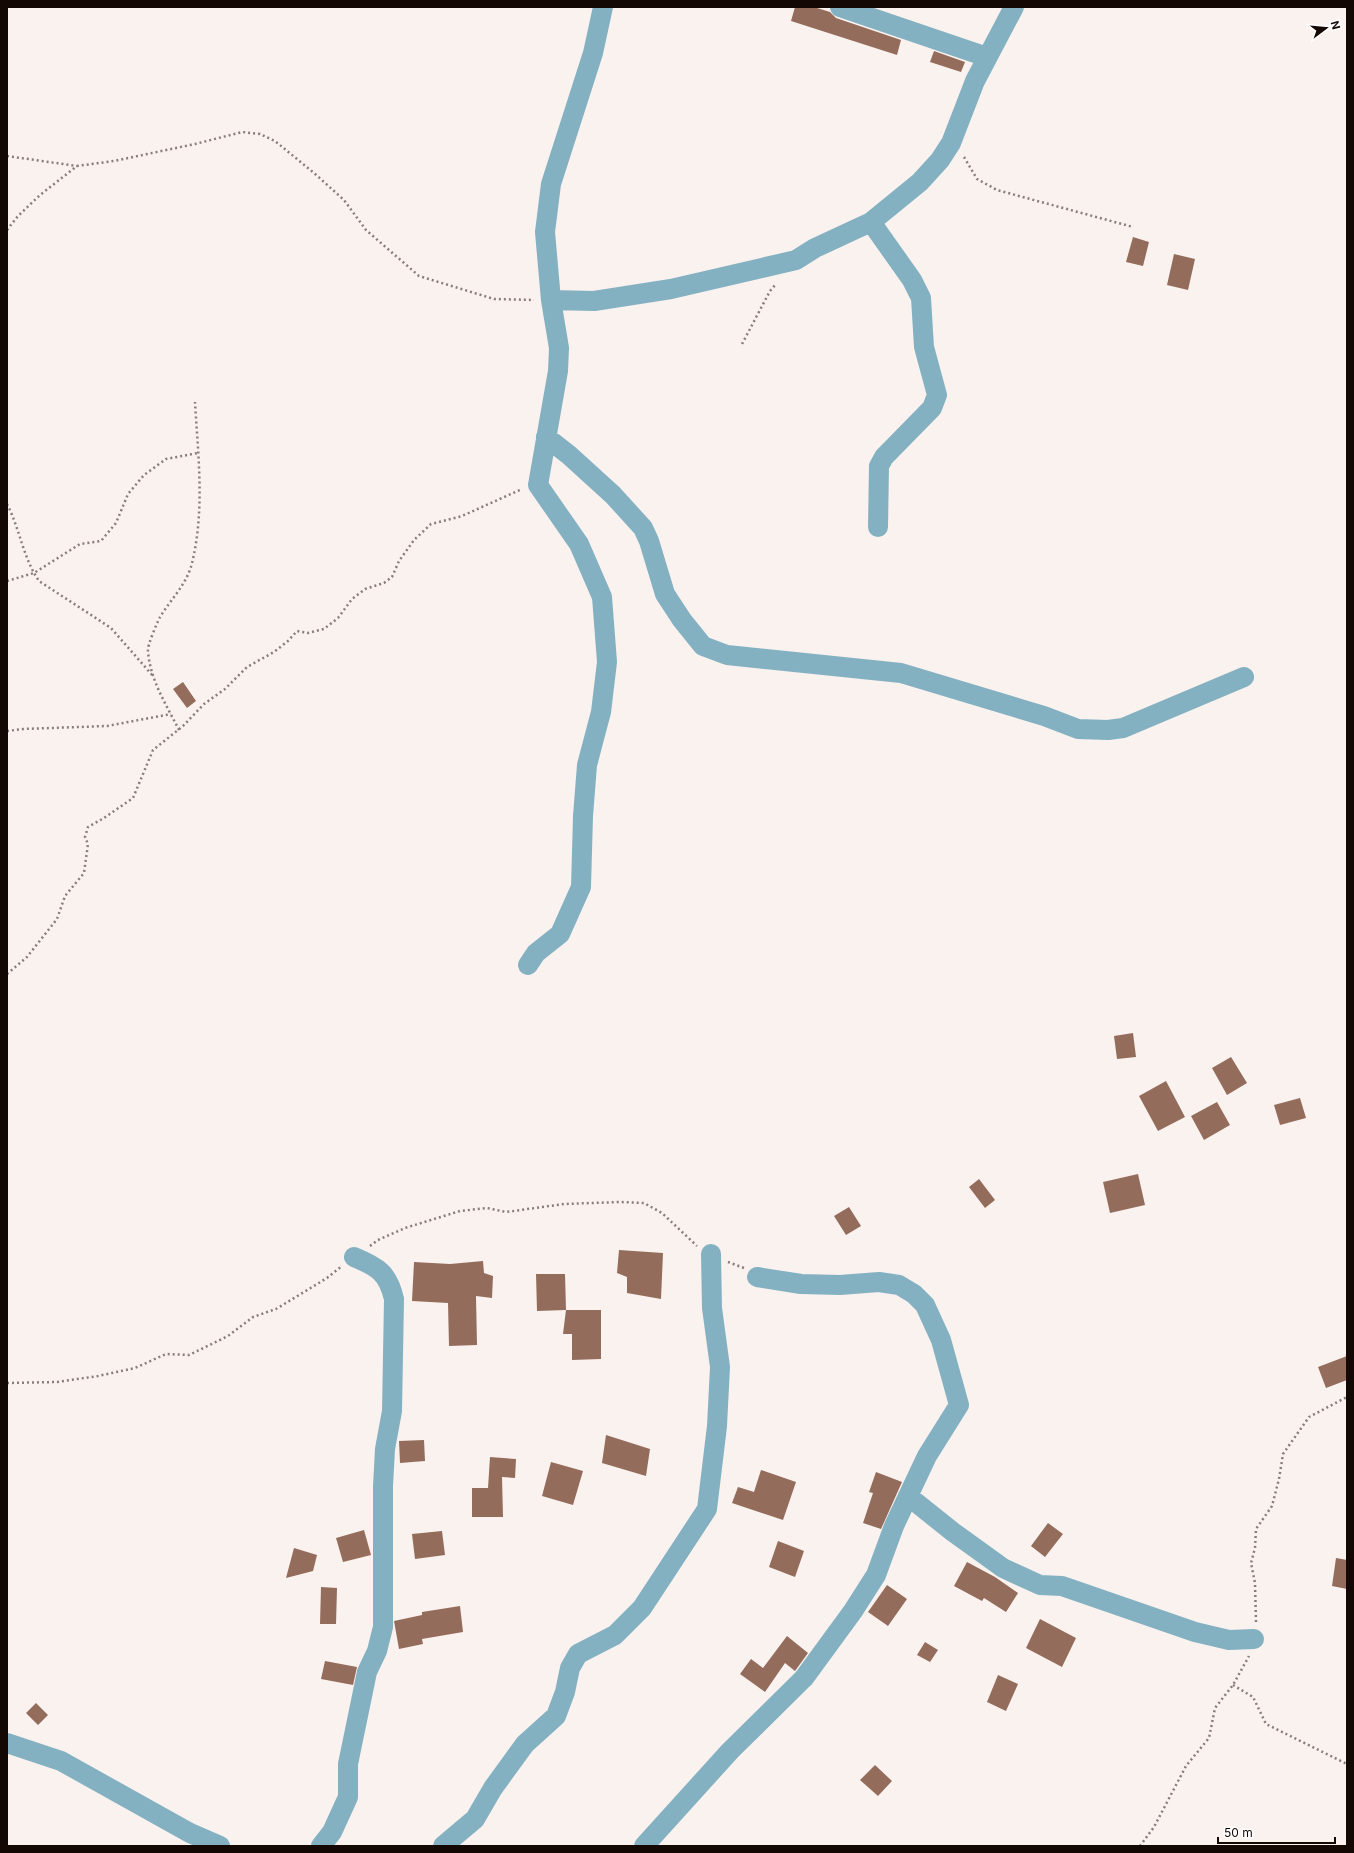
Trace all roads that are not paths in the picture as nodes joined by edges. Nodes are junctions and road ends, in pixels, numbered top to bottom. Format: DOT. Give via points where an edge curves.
graph roads {
  1 [pos="603,7"];
  2 [pos="840,7"];
  3 [pos="1014,7"];
  4 [pos="987,57"];
  5 [pos="871,222"];
  6 [pos="551,300"];
  7 [pos="546,436"];
  8 [pos="878,526"];
  9 [pos="1244,676"];
  10 [pos="528,965"];
  11 [pos="711,1254"];
  12 [pos="354,1257"];
  13 [pos="757,1277"];
  14 [pos="908,1496"];
  15 [pos="1254,1639"];
  16 [pos="7,1743"];
  17 [pos="220,1846"];
  18 [pos="321,1846"];
  19 [pos="443,1846"];
  20 [pos="644,1846"];
  1 -- 6 [label="street" via="593,53 551,184 545,232"];
  2 -- 4 [label="street"];
  3 -- 4 [label="street"];
  4 -- 5 [label="street" via="954,136 940,160 920,182"];
  5 -- 6 [label="street" via="815,248 796,260 671,289 594,300"];
  5 -- 8 [label="street" via="912,280 921,298 924,347 937,396 932,408 878,466"];
  6 -- 7 [label="street" via="559,348 558,371"];
  7 -- 9 [label="street" via="613,495 643,528 666,594 682,620 703,646 727,655 901,672 1078,728 1108,730 1123,728"];
  7 -- 10 [label="street" via="538,485 579,544 602,597 607,662 601,712 587,765 582,816 581,886 560,934 536,953"];
  11 -- 19 [label="street" via="712,1308 720,1367 717,1426 707,1509 642,1608 615,1635 578,1654 570,1668 556,1716 525,1744 492,1788 475,1819"];
  12 -- 18 [label="street" via="375,1266 391,1284 394,1299 392,1411 385,1450 383,1486 383,1626 377,1651 367,1672 351,1748 348,1764 348,1797 332,1832"];
  13 -- 14 [label="street" via="801,1284 840,1286 879,1282 899,1285 914,1294 925,1305 941,1340 959,1405 927,1456"];
  14 -- 15 [label="street" via="1003,1568 1040,1585 1062,1586 1222,1639"];
  14 -- 20 [label="street" via="876,1575 804,1678 730,1751"];
  16 -- 17 [label="street" via="61,1761 190,1834"];
}
